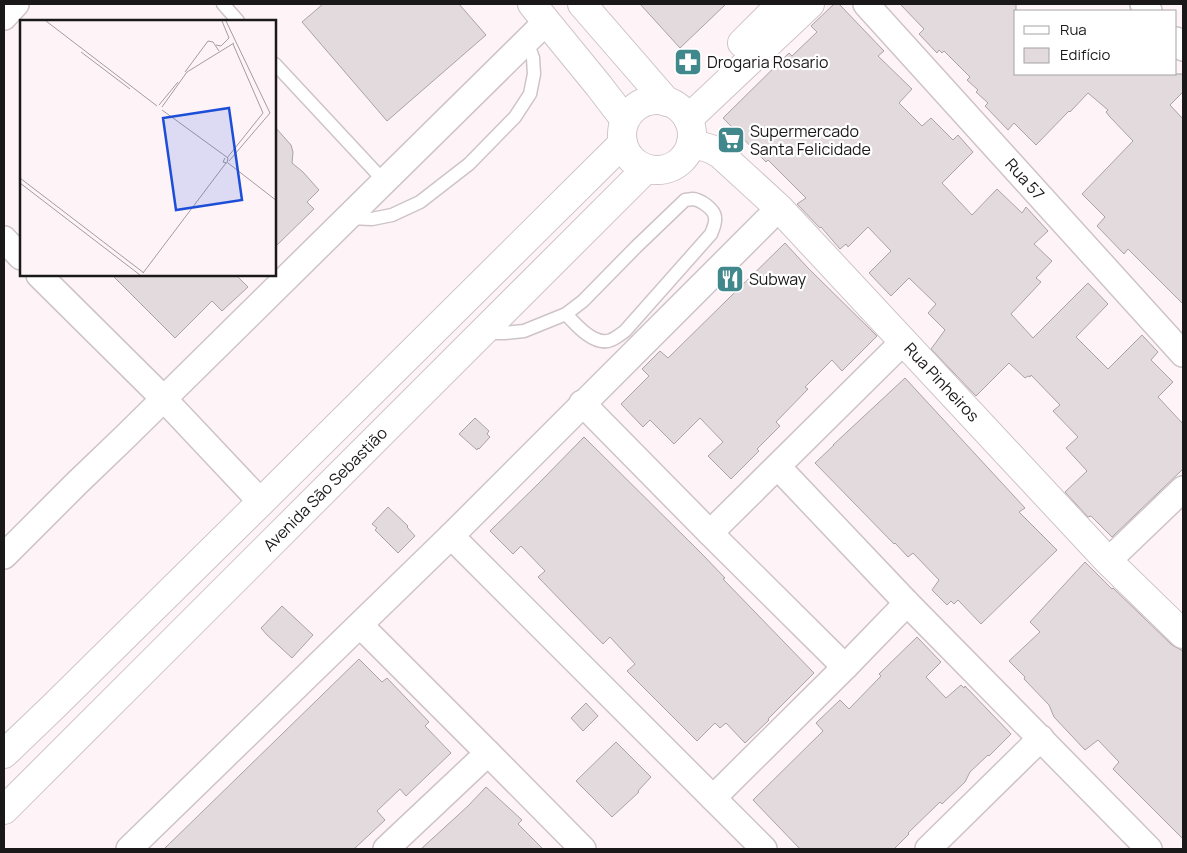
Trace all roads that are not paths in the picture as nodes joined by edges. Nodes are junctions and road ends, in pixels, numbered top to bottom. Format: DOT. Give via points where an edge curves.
graph roads {
  1 [pos="16,4"];
  2 [pos="223,4"];
  3 [pos="582,4"];
  4 [pos="781,4"];
  5 [pos="810,4"];
  6 [pos="866,4"];
  7 [pos="539,12"];
  8 [pos="4,16"];
  9 [pos="237,20"];
  10 [pos="527,41"];
  11 [pos="276,65"];
  12 [pos="681,118"];
  13 [pos="624,131"];
  14 [pos="646,169"];
  15 [pos="384,181"];
  16 [pos="778,208"];
  17 [pos="346,218"];
  18 [pos="40,276"];
  19 [pos="566,314"];
  20 [pos="482,333"];
  21 [pos="904,341"];
  22 [pos="1183,354"];
  23 [pos="163,398"];
  24 [pos="582,403"];
  25 [pos="778,467"];
  26 [pos="1183,489"];
  27 [pos="261,502"];
  28 [pos="710,533"];
  29 [pos="451,536"];
  30 [pos="4,556"];
  31 [pos="1108,561"];
  32 [pos="907,603"];
  33 [pos="360,625"];
  34 [pos="1183,634"];
  35 [pos="845,667"];
  36 [pos="1041,738"];
  37 [pos="488,753"];
  38 [pos="4,754"];
  39 [pos="713,798"];
  40 [pos="4,810"];
  41 [pos="129,849"];
  42 [pos="386,849"];
  43 [pos="583,849"];
  44 [pos="764,849"];
  45 [pos="928,849"];
  46 [pos="1149,849"];
  1 -- 8 [label="street"];
  2 -- 9 [label="lane"];
  3 -- 12 [label="main road"];
  4 -- 12 [label="main road"];
  5 -- 12 [label="main road"];
  6 -- 22 [label="street, Rua 57"];
  7 -- 10 [label="street"];
  7 -- 13 [label="main road"];
  10 -- 15 [label="street"];
  10 -- 17 [label="lane" via="534,74 530,94 515,117 469,164 420,202 399,212 372,219"];
  11 -- 15 [label="lane"];
  12 -- 13 [label="main road" via="653,101 640,104 632,111"];
  12 -- 14 [label="main road" via="682,161 664,170"];
  12 -- 16 [label="main road, Rua Pinheiros"];
  13 -- 14 [label="main road" via="629,157"];
  13 -- 27 [label="main road"];
  14 -- 20 [label="main road, Avenida São Sebastião"];
  15 -- 17 [label="street"];
  16 -- 21 [label="main road, Rua Pinheiros"];
  16 -- 24 [label="street"];
  17 -- 23 [label="street"];
  18 -- 23 [label="street"];
  19 -- 19 [label="lane" via="584,301 685,200 700,201 715,216 711,234 625,332 600,342 580,329"];
  19 -- 20 [label="lane" via="524,331"];
  20 -- 40 [label="main road, Avenida São Sebastião"];
  21 -- 25 [label="street"];
  21 -- 31 [label="main road, Rua Pinheiros"];
  23 -- 27 [label="street"];
  23 -- 30 [label="street"];
  24 -- 28 [label="street"];
  24 -- 29 [label="street"];
  25 -- 28 [label="street"];
  25 -- 32 [label="street"];
  26 -- 31 [label="street"];
  27 -- 38 [label="main road"];
  28 -- 35 [label="street"];
  29 -- 33 [label="street"];
  29 -- 39 [label="street"];
  31 -- 34 [label="main road, Rua Pinheiros"];
  32 -- 35 [label="street"];
  32 -- 36 [label="street"];
  33 -- 37 [label="street"];
  33 -- 41 [label="street"];
  35 -- 39 [label="street"];
  36 -- 45 [label="street"];
  36 -- 46 [label="street"];
  37 -- 42 [label="street"];
  37 -- 43 [label="street"];
  39 -- 44 [label="street"];
}
